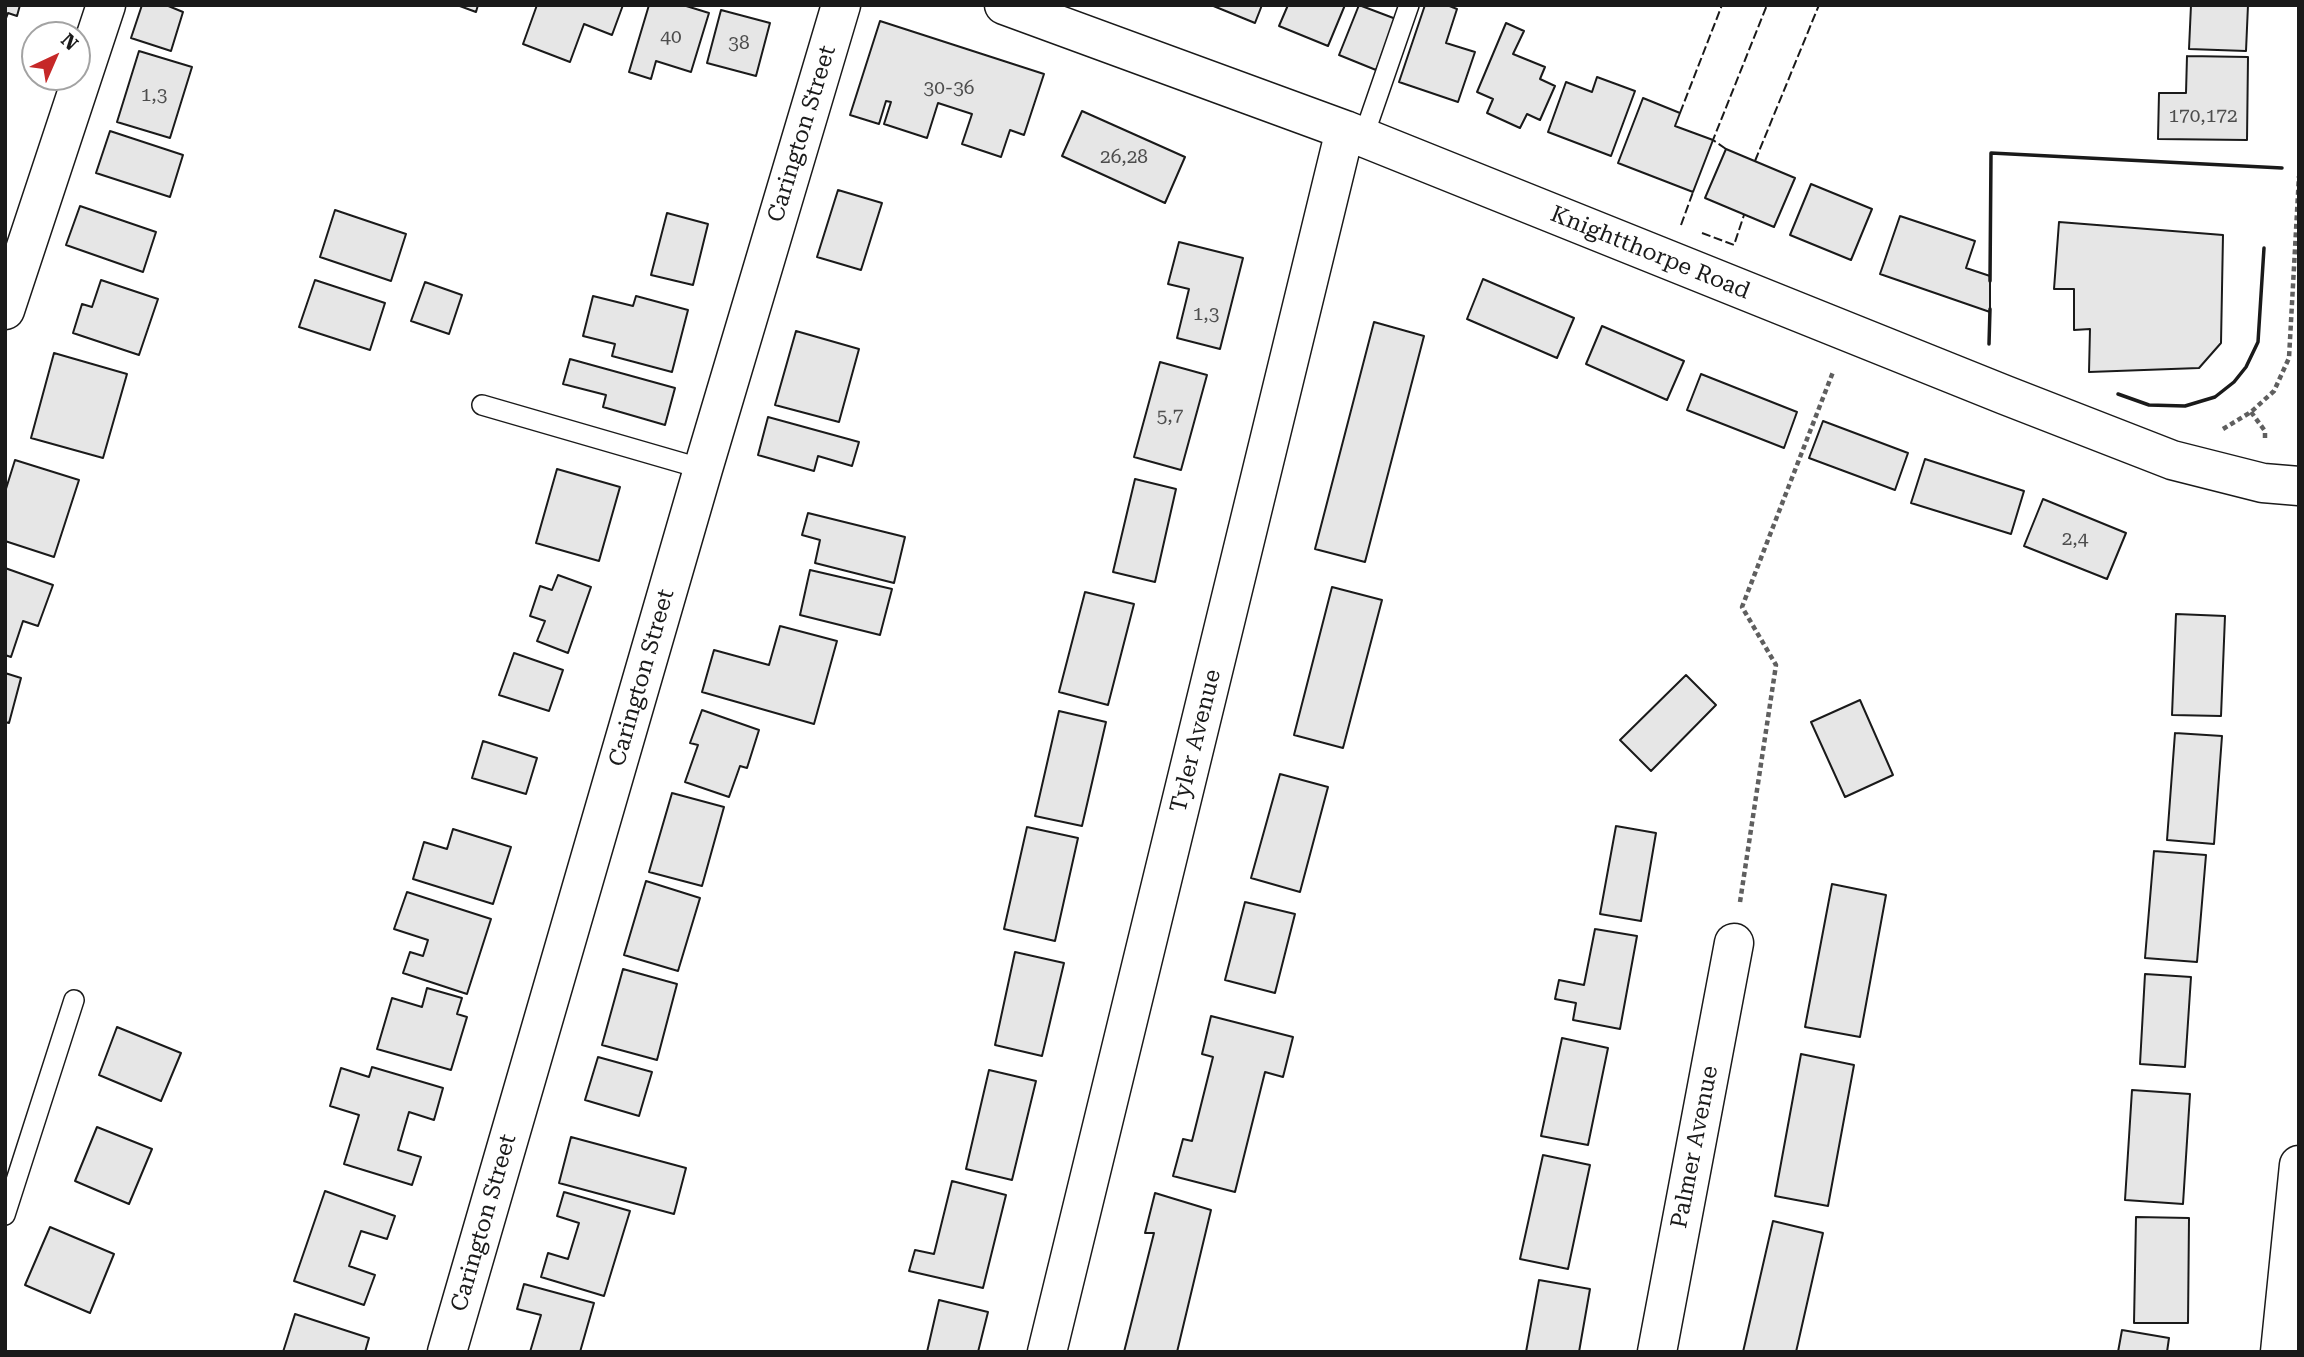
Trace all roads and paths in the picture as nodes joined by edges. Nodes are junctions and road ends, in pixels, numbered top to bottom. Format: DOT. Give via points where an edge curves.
graph roads {
  1 [pos="106,5"];
  2 [pos="841,5"];
  3 [pos="1004,5"];
  4 [pos="1409,5"];
  5 [pos="1354,134"];
  6 [pos="2299,176"];
  7 [pos="5,310"];
  8 [pos="1849,332"];
  9 [pos="482,405"];
  10 [pos="2213,430"];
  11 [pos="703,469"];
  12 [pos="2299,486"];
  13 [pos="1734,943"];
  14 [pos="74,1000"];
  15 [pos="2299,1165"];
  16 [pos="5,1215"];
  17 [pos="447,1352"];
  18 [pos="1047,1352"];
  19 [pos="1657,1352"];
  20 [pos="2280,1352"];
  1 -- 7 [label="main road"];
  2 -- 11 [label="main road, Carington Street"];
  3 -- 5 [label="main road, Knightthorpe Road"];
  4 -- 5 [label="lane"];
  5 -- 8 [label="main road, Knightthorpe Road"];
  5 -- 18 [label="main road, Tyler Avenue"];
  6 -- 10 [label="path" via="2288,358 2274,391 2251,412 2224,429"];
  8 -- 12 [label="main road, Knightthorpe Road" via="2172,460 2263,483"];
  8 -- 13 [label="path" via="1742,607 1776,665"];
  9 -- 11 [label="lane"];
  11 -- 17 [label="main road, Carington Street"];
  13 -- 19 [label="main road, Palmer Avenue"];
  14 -- 16 [label="lane"];
  15 -- 20 [label="main road"];
}
